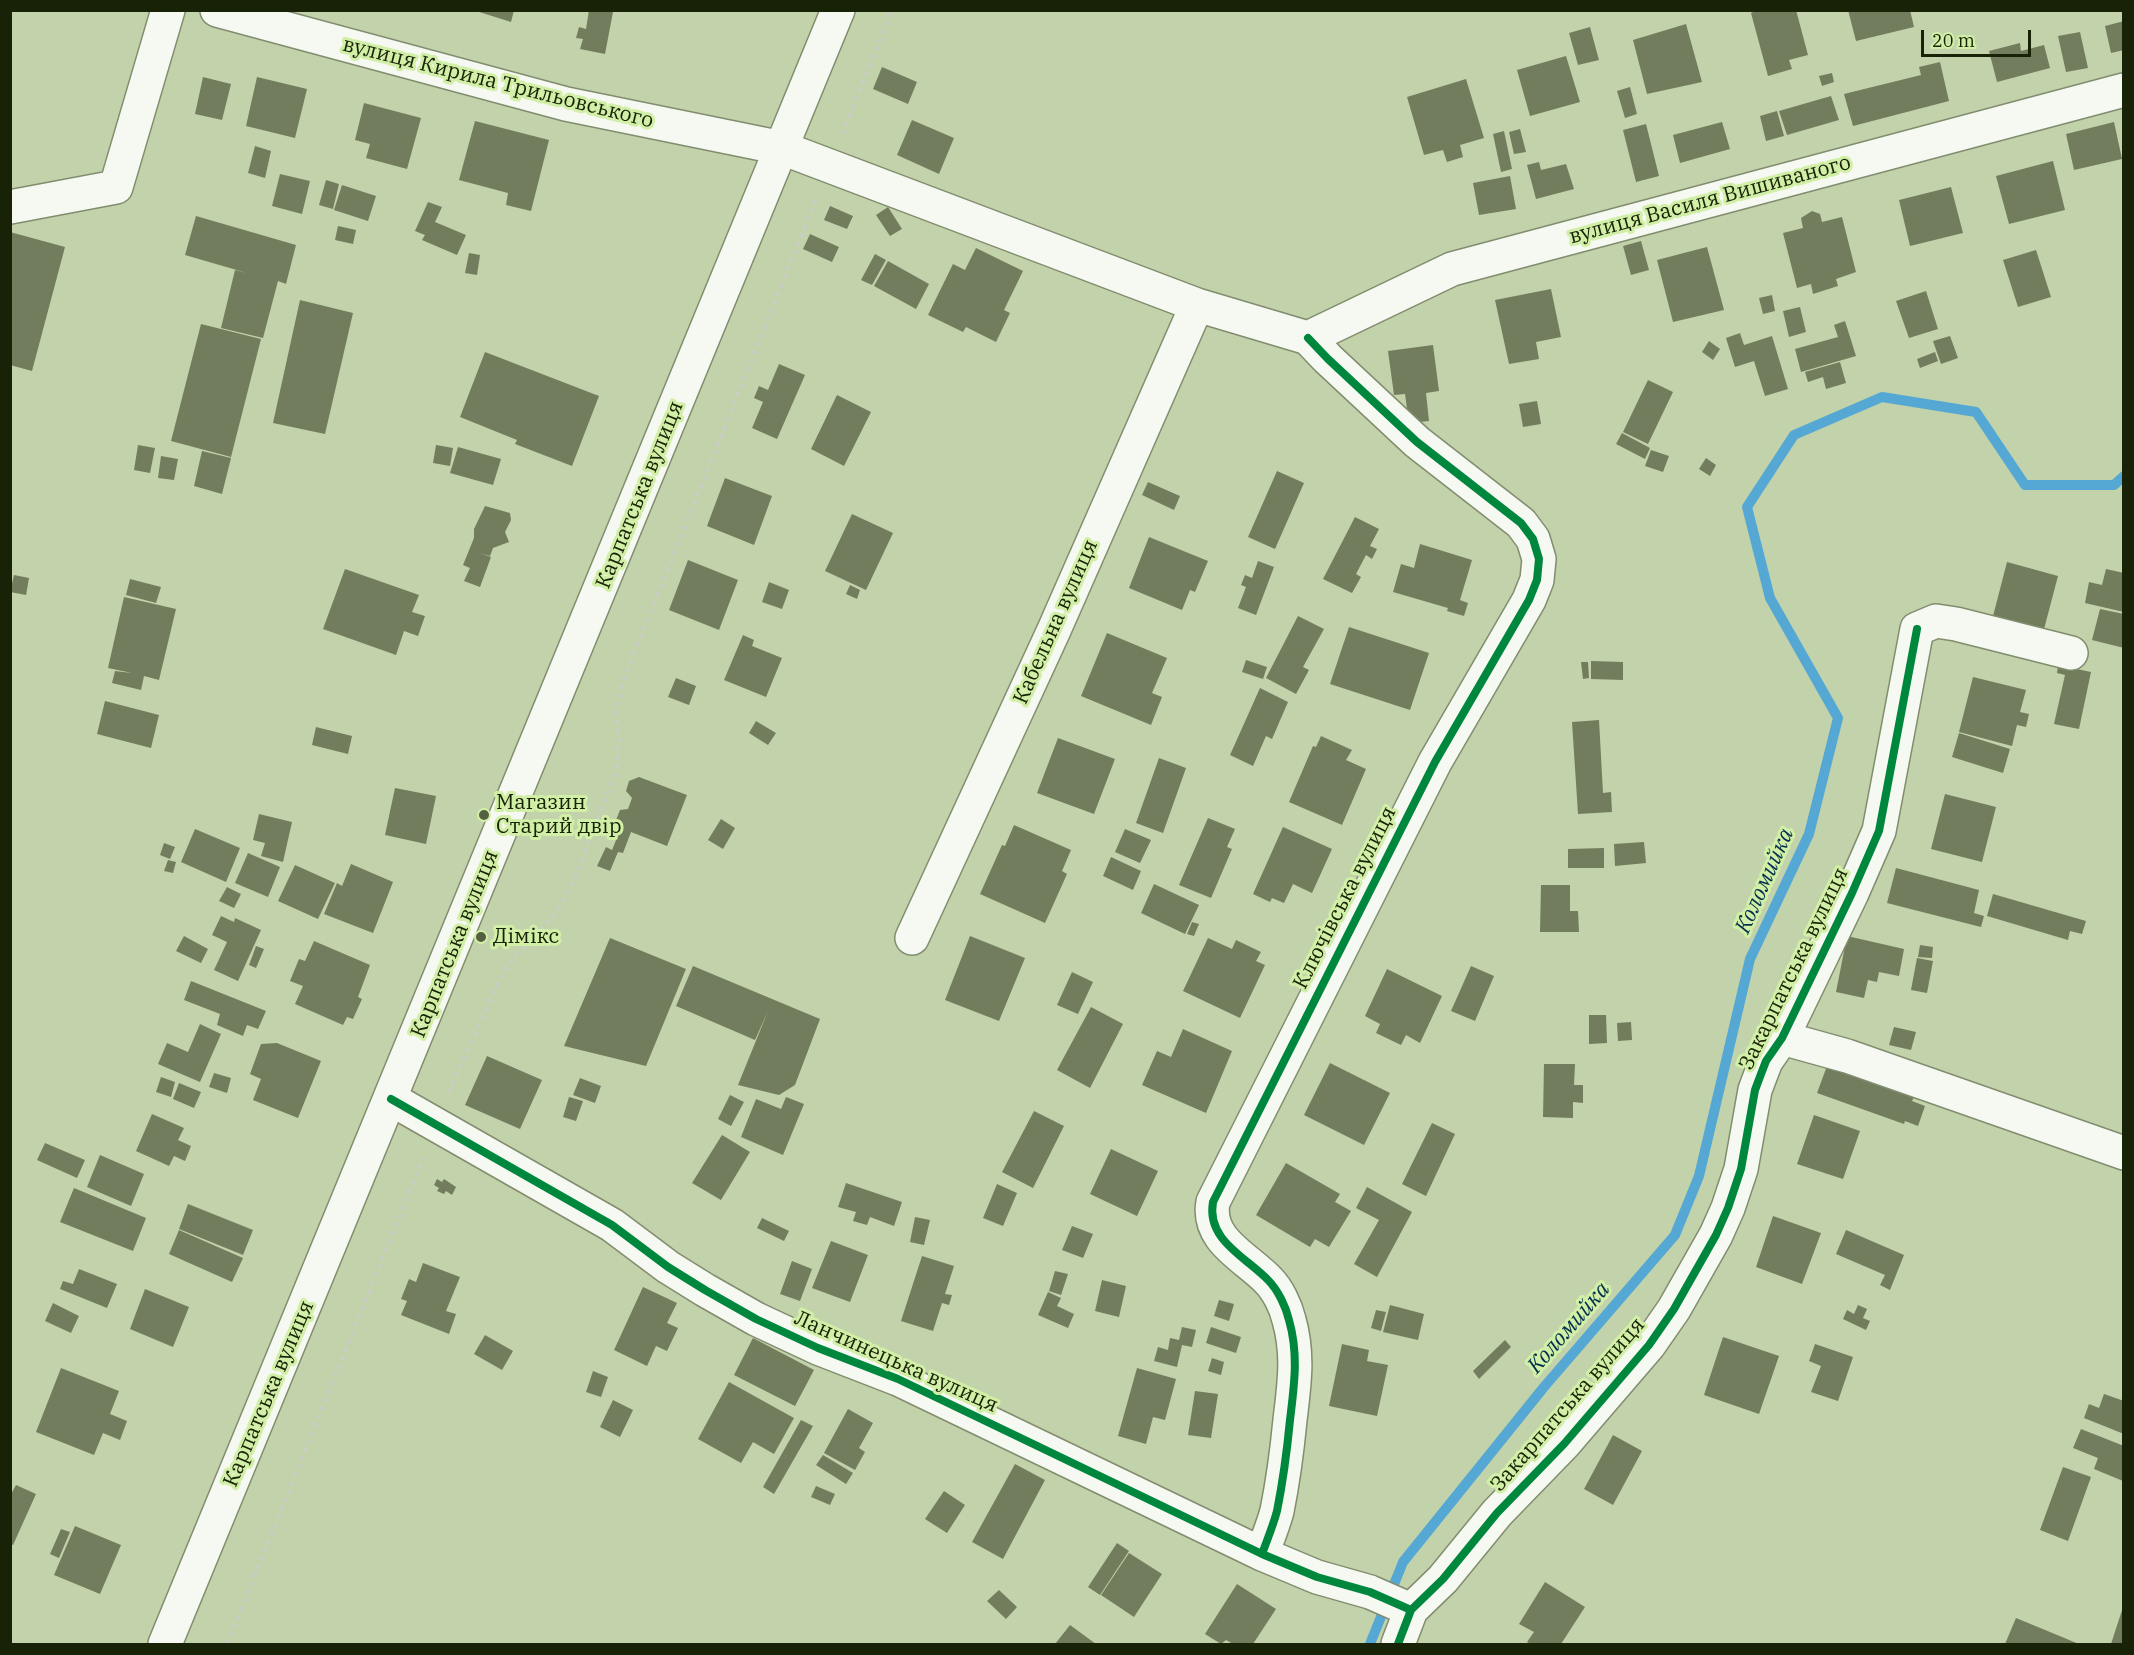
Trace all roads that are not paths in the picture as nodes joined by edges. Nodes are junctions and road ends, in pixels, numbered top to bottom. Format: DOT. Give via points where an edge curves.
graph roads {
  1 [pos="168,10"];
  2 [pos="217,10"];
  3 [pos="838,10"];
  4 [pos="2124,90"];
  5 [pos="782,148"];
  6 [pos="10,207"];
  7 [pos="1197,305"];
  8 [pos="1308,338"];
  9 [pos="2071,653"];
  10 [pos="912,938"];
  11 [pos="1782,1038"];
  12 [pos="391,1099"];
  13 [pos="2124,1153"];
  14 [pos="1262,1554"];
  15 [pos="1405,1608"];
  16 [pos="165,1644"];
  17 [pos="1398,1644"];
  1 -- 6 [label="street" via="116,187"];
  2 -- 5 [label="street, вулиця Кирила Трильовського" via="566,104"];
  3 -- 5 [label="street, Карпатська вулиця"];
  4 -- 8 [label="street, вулиця Василя Вишиваного" via="1452,269"];
  5 -- 7 [label="street, вулиця Кирила Трильовського"];
  5 -- 12 [label="street, Карпатська вулиця"];
  7 -- 8 [label="street, вулиця Кирила Трильовського"];
  7 -- 10 [label="street, Кабельна вулиця" via="1054,630"];
  8 -- 14 [label="street, Ключівська вулиця" via="1417,442 1521,523 1533,539 1539,570 1529,600 1435,762 1213,1202 1213,1221 1222,1239 1269,1281 1281,1299 1289,1319 1295,1357 1286,1459 1276,1513"];
  9 -- 11 [label="street, Закарпатська вулиця" via="1956,624 1936,621 1917,629 1879,831"];
  11 -- 13 [label="street" via="1847,1056"];
  11 -- 15 [label="street, Закарпатська вулиця" via="1766,1061 1755,1090 1741,1169 1728,1208 1674,1309 1648,1346 1564,1444 1497,1513 1443,1579"];
  12 -- 14 [label="street, Ланчинецька вулиця" via="612,1225 668,1267 756,1319 898,1378"];
  12 -- 16 [label="street, Карпатська вулиця"];
  14 -- 15 [label="street, Ланчинецька вулиця"];
  15 -- 17 [label="street, Закарпатська вулиця"];
}
